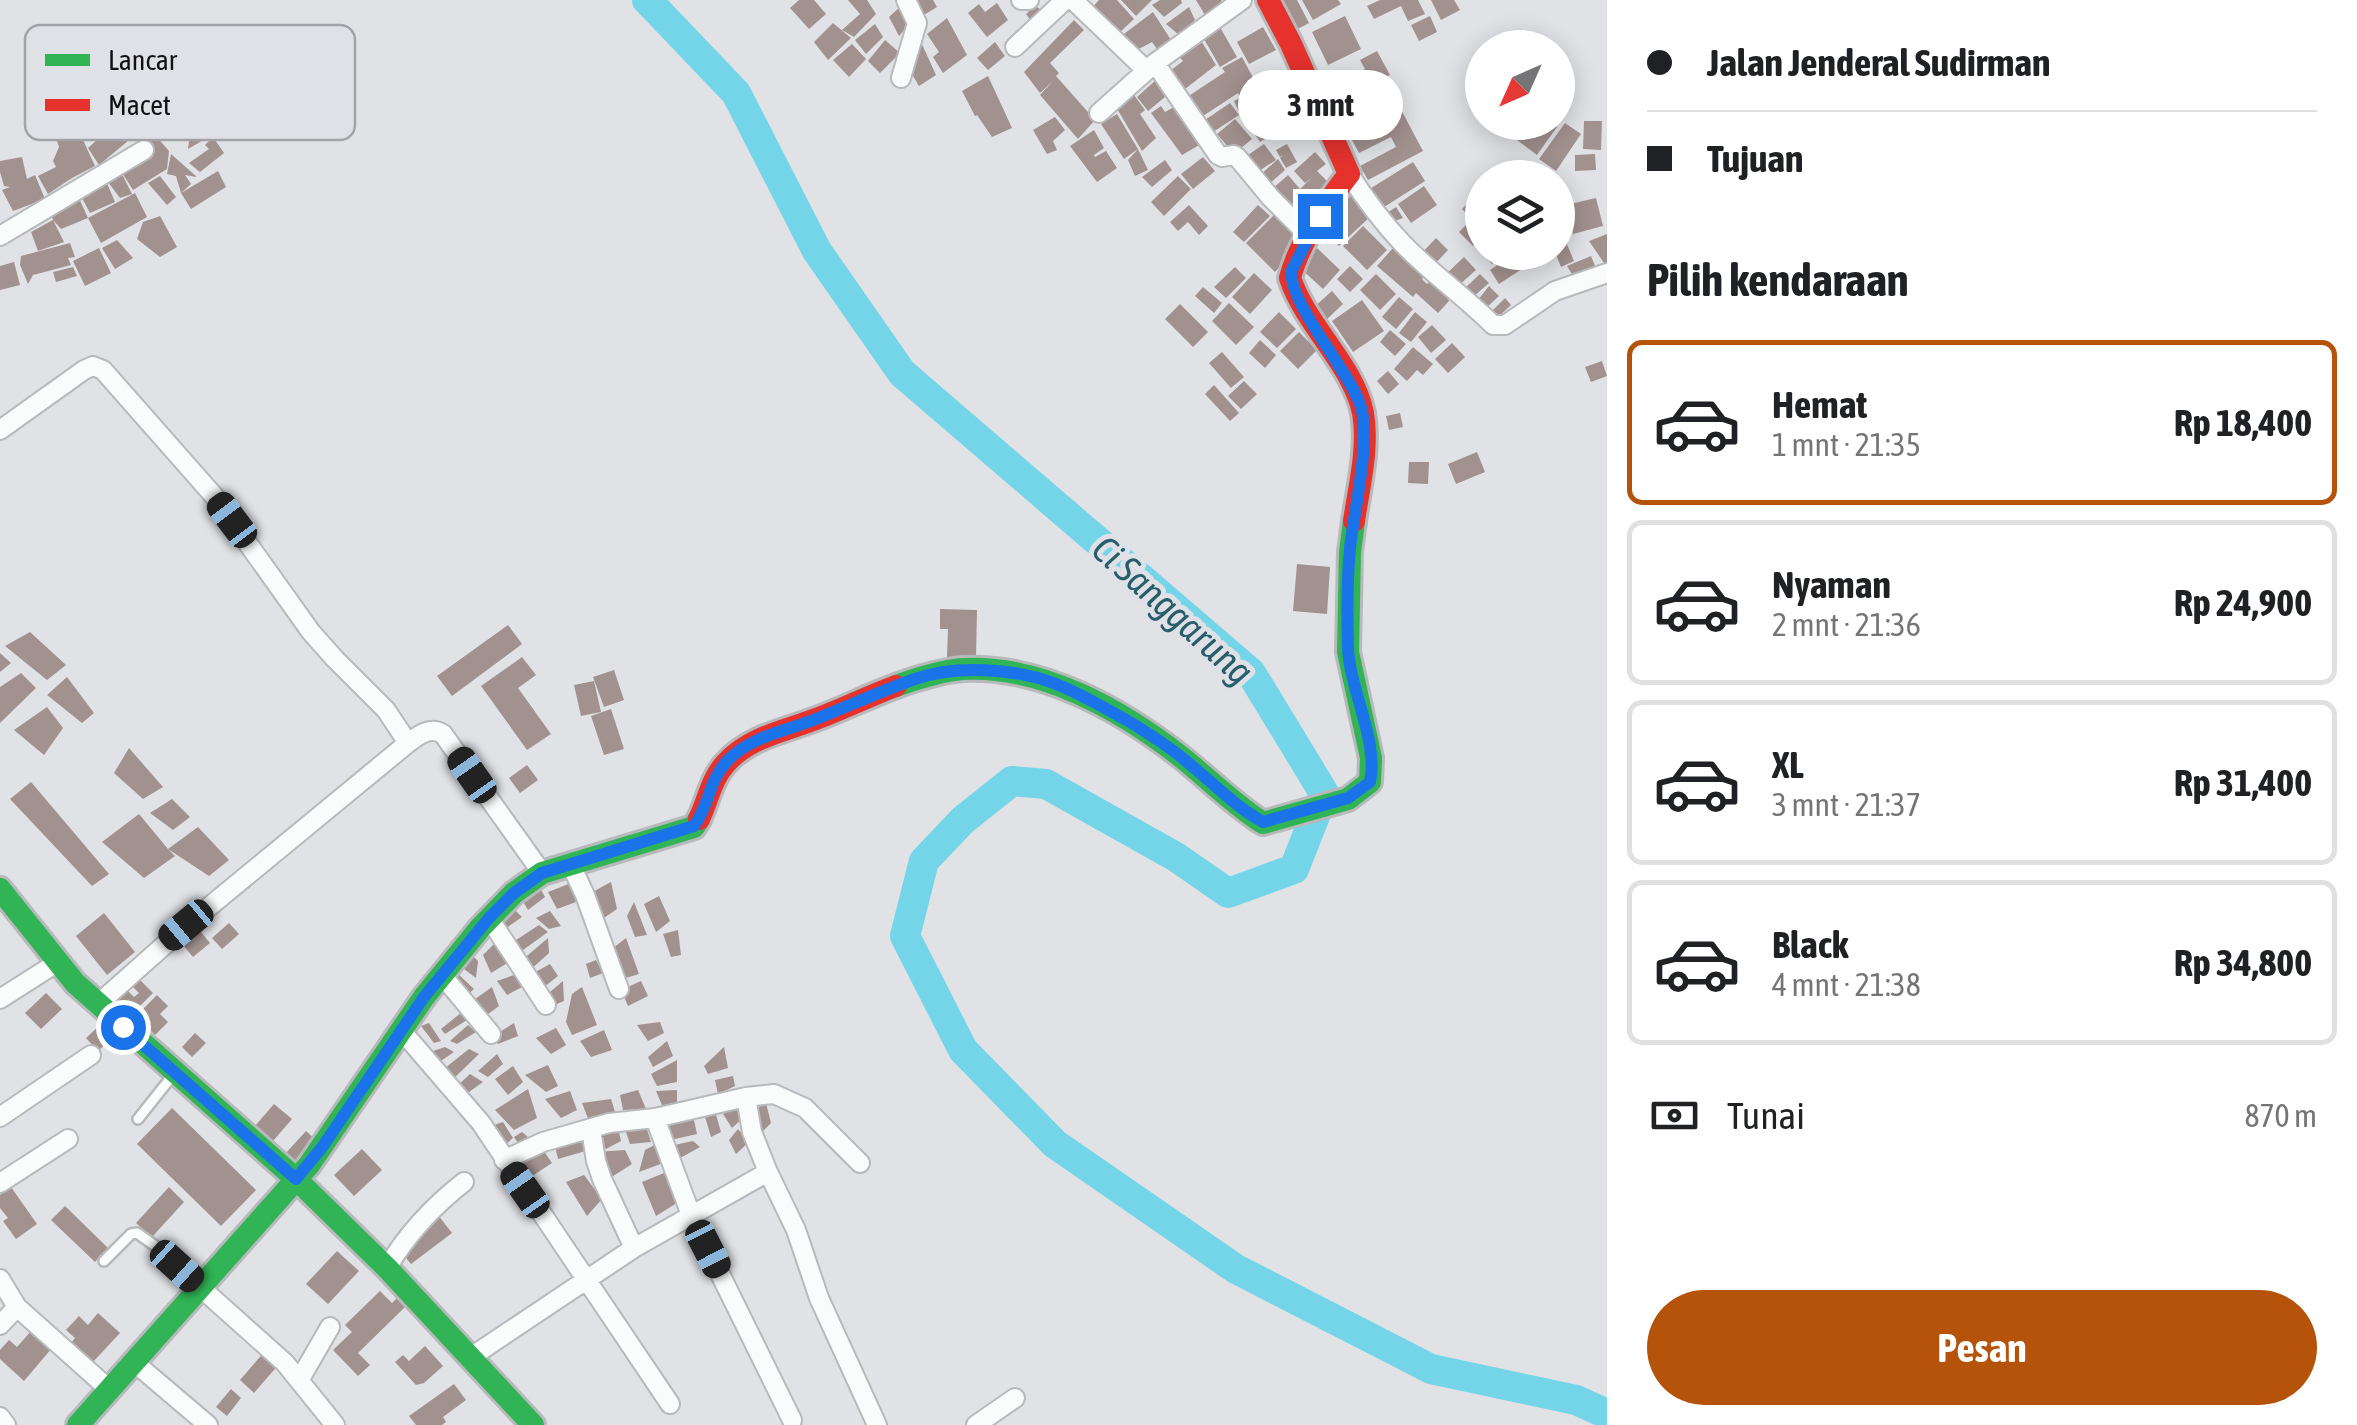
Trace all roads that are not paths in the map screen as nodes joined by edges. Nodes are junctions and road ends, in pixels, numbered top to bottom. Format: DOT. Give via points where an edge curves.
graph roads {
  1 [pos="906,0"];
  2 [pos="1021,0"];
  3 [pos="1030,0"];
  4 [pos="1065,0"];
  5 [pos="1073,0"];
  6 [pos="1242,0"];
  7 [pos="1268,0"];
  8 [pos="1015,47"];
  9 [pos="1150,66"];
  10 [pos="901,78"];
  11 [pos="1100,113"];
  12 [pos="144,150"];
  13 [pos="1349,174"];
  14 [pos="0,236"];
  15 [pos="1309,236"];
  16 [pos="1607,273"];
  17 [pos="0,430"];
  18 [pos="408,743"];
  19 [pos="570,864"];
  20 [pos="542,873"];
  21 [pos="0,889"];
  22 [pos="489,918"];
  23 [pos="58,962"];
  24 [pos="442,975"];
  25 [pos="619,988"];
  26 [pos="0,999"];
  27 [pos="97,1004"];
  28 [pos="546,1004"];
  29 [pos="401,1030"];
  30 [pos="491,1034"];
  31 [pos="90,1055"];
  32 [pos="175,1073"];
  33 [pos="746,1097"];
  34 [pos="0,1118"];
  35 [pos="656,1118"];
  36 [pos="138,1119"];
  37 [pos="592,1129"];
  38 [pos="68,1139"];
  39 [pos="502,1156"];
  40 [pos="860,1163"];
  41 [pos="768,1172"];
  42 [pos="296,1179"];
  43 [pos="464,1182"];
  44 [pos="0,1183"];
  45 [pos="691,1215"];
  46 [pos="634,1248"];
  47 [pos="104,1261"];
  48 [pos="380,1262"];
  49 [pos="0,1279"];
  50 [pos="588,1280"];
  51 [pos="200,1287"];
  52 [pos="17,1307"];
  53 [pos="0,1325"];
  54 [pos="330,1327"];
  55 [pos="471,1357"];
  56 [pos="135,1362"];
  57 [pos="293,1372"];
  58 [pos="110,1390"];
  59 [pos="1015,1398"];
  60 [pos="670,1404"];
  61 [pos="0,1416"];
  62 [pos="792,1420"];
  63 [pos="982,1423"];
  64 [pos="6,1425"];
  65 [pos="78,1425"];
  66 [pos="208,1425"];
  67 [pos="336,1425"];
  68 [pos="533,1425"];
  69 [pos="876,1425"];
  1 -- 10 [label="street" via="917,22"];
  2 -- 3 [label="street"];
  4 -- 8 [label="street"];
  5 -- 9 [label="street"];
  6 -- 9 [label="street"];
  7 -- 13 [label="street"];
  9 -- 11 [label="street"];
  9 -- 15 [label="street" via="1218,155 1238,157"];
  12 -- 14 [label="street"];
  13 -- 15 [label="street"];
  13 -- 16 [label="street" via="1407,248 1493,325 1504,326 1555,291"];
  15 -- 19 [label="street" via="1292,270 1292,288 1345,372 1364,418 1348,652 1370,782 1348,798 1263,822 1135,725 1071,690 1023,675 954,670 916,678 760,738 718,772 694,826"];
  17 -- 18 [label="street" via="84,370 103,370 214,496 311,632 386,710"];
  18 -- 20 [label="street" via="429,730 444,734"];
  18 -- 27 [label="street"];
  19 -- 20 [label="street"];
  19 -- 25 [label="street"];
  20 -- 22 [label="street"];
  21 -- 23 [label="street"];
  22 -- 24 [label="street"];
  22 -- 28 [label="street"];
  23 -- 26 [label="street"];
  23 -- 27 [label="street"];
  24 -- 29 [label="street"];
  24 -- 30 [label="street"];
  27 -- 32 [label="street"];
  29 -- 39 [label="street"];
  29 -- 42 [label="street"];
  31 -- 34 [label="street"];
  32 -- 36 [label="lane"];
  32 -- 42 [label="street"];
  33 -- 35 [label="street"];
  33 -- 40 [label="street" via="774,1094 794,1101"];
  33 -- 41 [label="street"];
  35 -- 37 [label="street"];
  35 -- 45 [label="street"];
  37 -- 39 [label="street"];
  37 -- 46 [label="street" via="596,1162"];
  38 -- 44 [label="street"];
  39 -- 50 [label="street"];
  41 -- 45 [label="street"];
  41 -- 69 [label="street"];
  42 -- 48 [label="street"];
  42 -- 51 [label="street"];
  43 -- 48 [label="street"];
  45 -- 46 [label="street"];
  45 -- 62 [label="street"];
  46 -- 50 [label="street"];
  47 -- 51 [label="lane" via="137,1232"];
  48 -- 55 [label="street"];
  49 -- 52 [label="street"];
  50 -- 55 [label="street"];
  50 -- 60 [label="street"];
  51 -- 56 [label="street"];
  51 -- 57 [label="street"];
  52 -- 53 [label="street"];
  52 -- 58 [label="street"];
  54 -- 57 [label="street"];
  55 -- 68 [label="street"];
  56 -- 58 [label="street"];
  56 -- 66 [label="street"];
  57 -- 67 [label="street"];
  58 -- 65 [label="street"];
  59 -- 63 [label="street"];
  61 -- 64 [label="street"];
}
